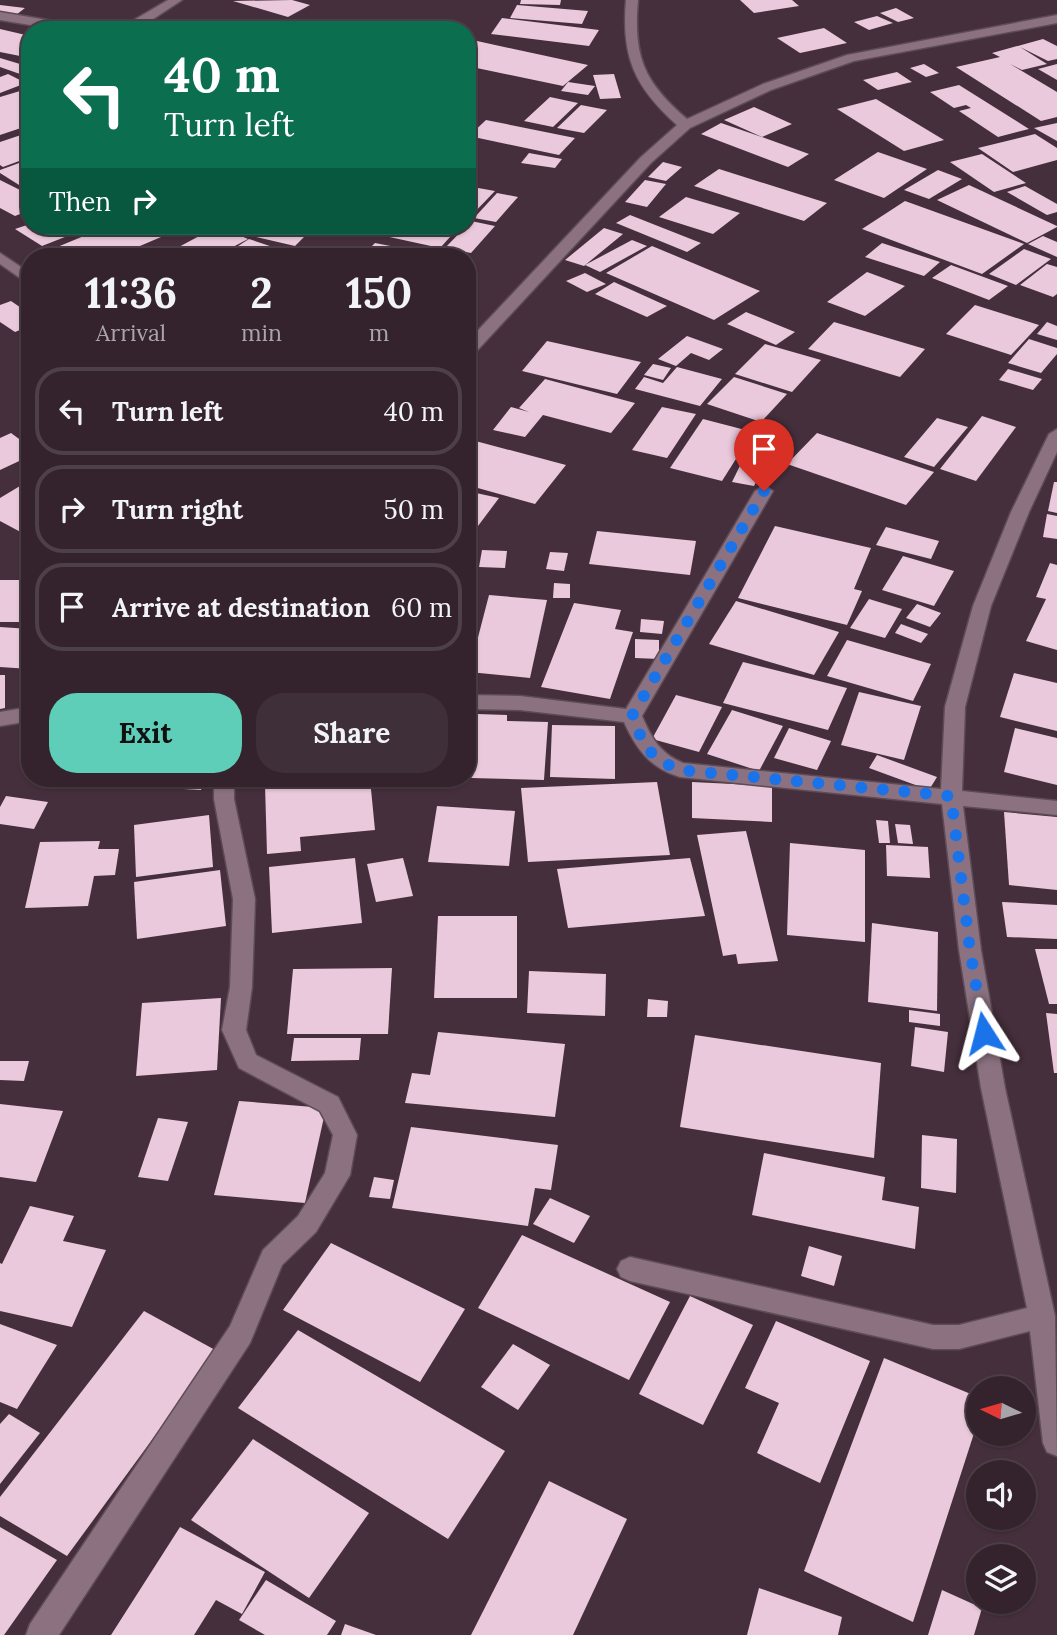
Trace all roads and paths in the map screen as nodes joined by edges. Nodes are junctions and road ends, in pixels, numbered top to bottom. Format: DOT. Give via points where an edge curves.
graph roads {
  1 [pos="176,0"];
  2 [pos="632,0"];
  3 [pos="0,16"];
  4 [pos="1057,19"];
  5 [pos="30,21"];
  6 [pos="142,21"];
  7 [pos="685,125"];
  8 [pos="0,257"];
  9 [pos="21,274"];
  10 [pos="476,342"];
  11 [pos="1057,434"];
  12 [pos="764,491"];
  13 [pos="476,702"];
  14 [pos="21,716"];
  15 [pos="632,716"];
  16 [pos="0,719"];
  17 [pos="224,787"];
  18 [pos="951,796"];
  19 [pos="1057,807"];
  20 [pos="630,1269"];
  21 [pos="1042,1316"];
  22 [pos="1057,1443"];
  23 [pos="41,1635"];
  1 -- 6 [label="street"];
  2 -- 7 [label="street" via="629,22 634,59 653,94"];
  3 -- 5 [label="street"];
  4 -- 7 [label="street" via="851,58 767,87"];
  7 -- 10 [label="street" via="646,160"];
  8 -- 9 [label="street"];
  11 -- 18 [label="street" via="982,606 955,707"];
  12 -- 15 [label="street"];
  13 -- 15 [label="street"];
  14 -- 16 [label="street"];
  15 -- 18 [label="street" via="645,748 659,761 680,770"];
  17 -- 23 [label="street" via="244,899 241,987 234,1030 247,1061 328,1104 345,1135 340,1162 307,1224 272,1258 240,1334"];
  18 -- 19 [label="street"];
  18 -- 21 [label="street" via="993,1088"];
  20 -- 21 [label="street" via="933,1337 959,1338"];
  21 -- 22 [label="street"];
}
